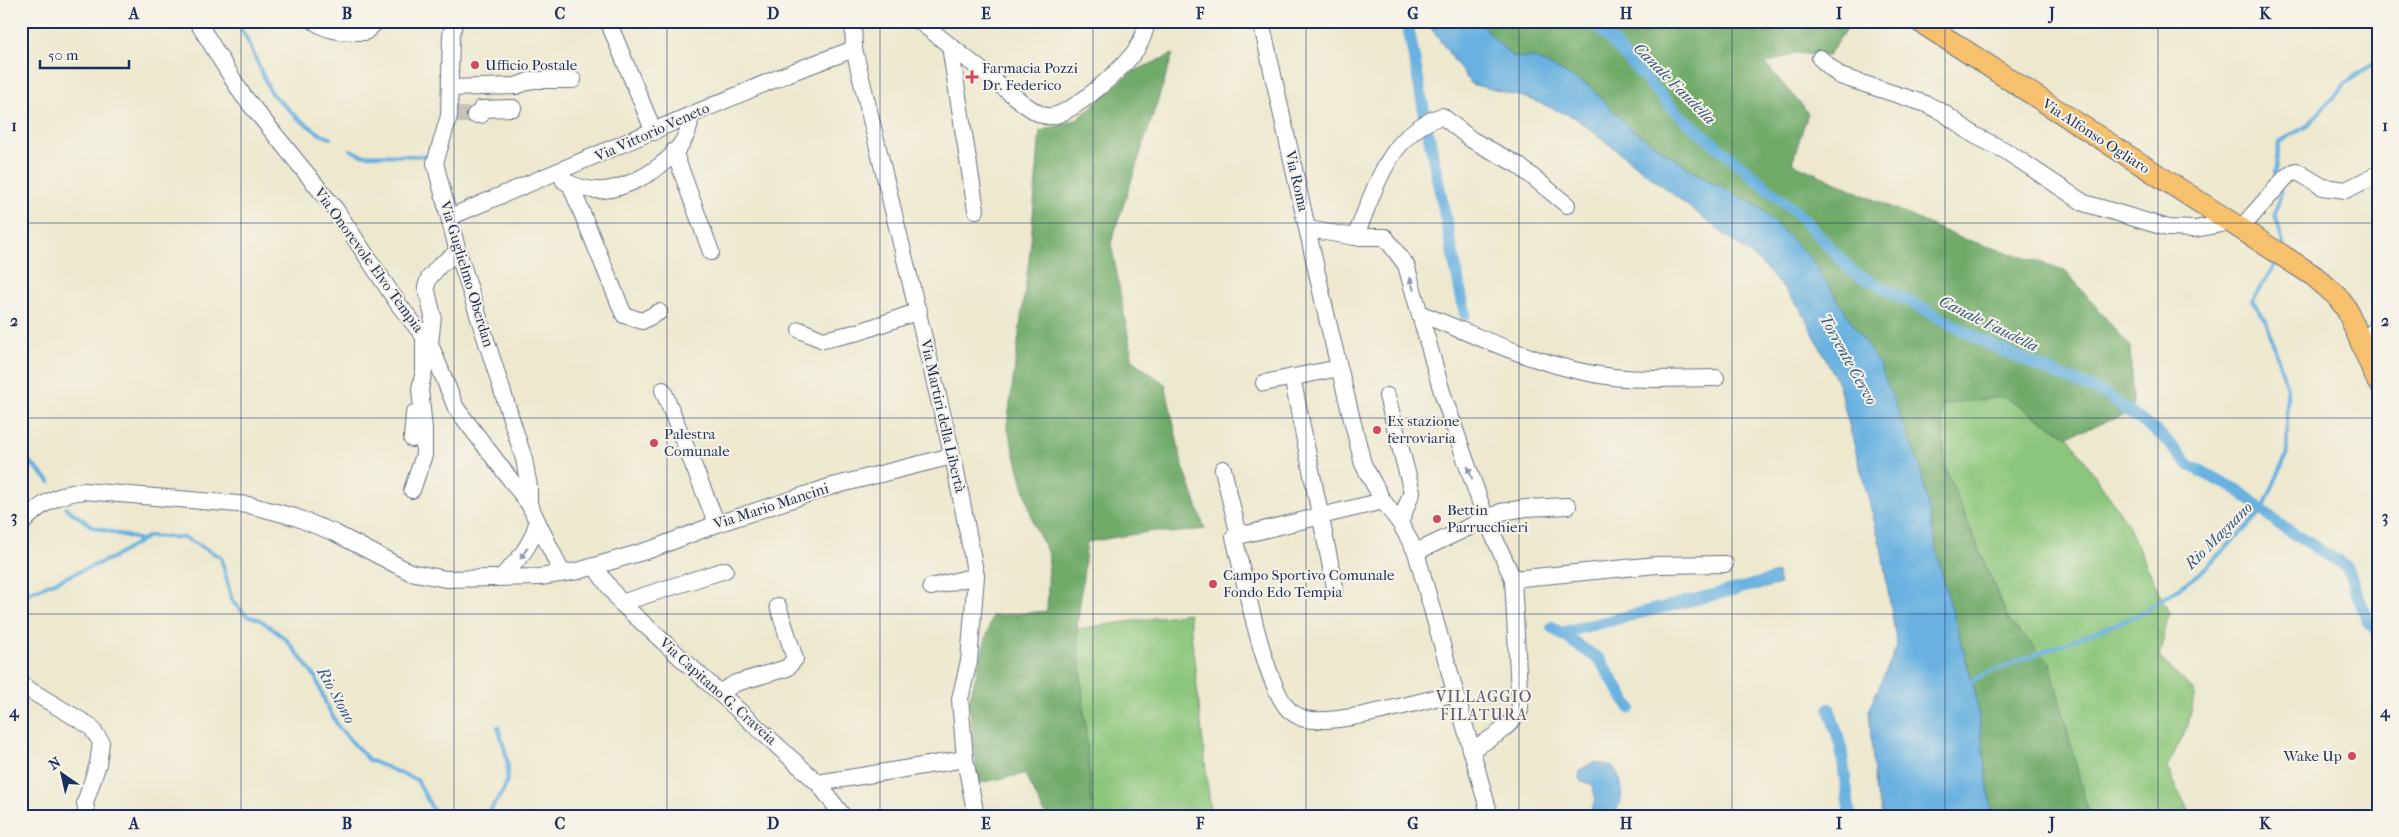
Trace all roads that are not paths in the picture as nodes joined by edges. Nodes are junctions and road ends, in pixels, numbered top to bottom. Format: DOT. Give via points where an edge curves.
graph roads {
  1 [pos="198,21"];
  2 [pos="314,21"];
  3 [pos="377,21"];
  4 [pos="455,21"];
  5 [pos="608,21"];
  6 [pos="853,21"];
  7 [pos="919,21"];
  8 [pos="1147,21"];
  9 [pos="1259,21"];
  10 [pos="1919,21"];
  11 [pos="950,46"];
  12 [pos="854,49"];
  13 [pos="1820,58"];
  14 [pos="573,80"];
  15 [pos="450,88"];
  16 [pos="513,108"];
  17 [pos="475,114"];
  18 [pos="690,115"];
  19 [pos="654,132"];
  20 [pos="674,151"];
  21 [pos="2378,174"];
  22 [pos="553,176"];
  23 [pos="570,184"];
  24 [pos="1566,205"];
  25 [pos="976,210"];
  26 [pos="450,217"];
  27 [pos="2236,225"];
  28 [pos="1308,229"];
  29 [pos="1355,237"];
  30 [pos="458,252"];
  31 [pos="711,252"];
  32 [pos="918,311"];
  33 [pos="659,312"];
  34 [pos="1421,314"];
  35 [pos="2378,324"];
  36 [pos="800,330"];
  37 [pos="427,340"];
  38 [pos="2363,347"];
  39 [pos="1339,368"];
  40 [pos="1292,377"];
  41 [pos="1716,378"];
  42 [pos="2378,382"];
  43 [pos="1264,383"];
  44 [pos="420,389"];
  45 [pos="663,390"];
  46 [pos="1387,396"];
  47 [pos="412,439"];
  48 [pos="952,456"];
  49 [pos="1222,470"];
  50 [pos="412,490"];
  51 [pos="1383,501"];
  52 [pos="529,504"];
  53 [pos="1568,506"];
  54 [pos="1320,516"];
  55 [pos="1486,519"];
  56 [pos="537,523"];
  57 [pos="1400,523"];
  58 [pos="717,524"];
  59 [pos="21,525"];
  60 [pos="1239,536"];
  61 [pos="1416,552"];
  62 [pos="1725,564"];
  63 [pos="594,566"];
  64 [pos="725,570"];
  65 [pos="562,573"];
  66 [pos="976,576"];
  67 [pos="501,578"];
  68 [pos="1513,579"];
  69 [pos="931,587"];
  70 [pos="1335,588"];
  71 [pos="621,604"];
  72 [pos="778,606"];
  73 [pos="21,685"];
  74 [pos="719,693"];
  75 [pos="1455,693"];
  76 [pos="1470,750"];
  77 [pos="965,759"];
  78 [pos="818,783"];
  79 [pos="87,816"];
  80 [pos="843,816"];
  81 [pos="976,816"];
  82 [pos="1490,816"];
  1 -- 37 [label="street, Via Onorevole Elvo Tempia" via="242,94 336,210 399,305"];
  2 -- 3 [label="street" via="325,29 365,32"];
  4 -- 15 [label="street, Via Guglielmo Oberdan" via="451,35"];
  5 -- 19 [label="street"];
  6 -- 12 [label="street, Via Martiri della Libertà"];
  7 -- 11 [label="street"];
  8 -- 11 [label="street" via="1144,37 1126,61 1086,98 1065,112 1050,116 1039,114 1024,104"];
  9 -- 28 [label="street, Via Roma"];
  10 -- 27 [label="main road, Via Alfonso Ogliaro"];
  11 -- 25 [label="street"];
  12 -- 18 [label="street, Via Vittorio Veneto"];
  12 -- 32 [label="street, Via Martiri della Libertà"];
  13 -- 27 [label="street" via="1840,76 1944,113 2084,203 2168,228"];
  14 -- 15 [label="street" via="532,80 516,86"];
  15 -- 26 [label="street, Via Guglielmo Oberdan" via="453,115 435,163"];
  16 -- 17 [label="street" via="481,108 481,114"];
  18 -- 19 [label="street, Via Vittorio Veneto"];
  18 -- 20 [label="street" via="691,123"];
  19 -- 22 [label="street, Via Vittorio Veneto"];
  20 -- 23 [label="street" via="664,164 626,184 605,190"];
  20 -- 31 [label="street"];
  21 -- 27 [label="street" via="2346,190 2323,187 2296,171"];
  22 -- 23 [label="street"];
  22 -- 26 [label="street, Via Vittorio Veneto"];
  23 -- 33 [label="street" via="624,315 642,321"];
  24 -- 29 [label="street" via="1518,165 1472,140 1442,116 1428,121 1385,165"];
  26 -- 30 [label="street, Via Guglielmo Oberdan"];
  27 -- 38 [label="main road, Via Alfonso Ogliaro" via="2314,276 2337,296 2347,310"];
  28 -- 29 [label="street"];
  28 -- 39 [label="street, Via Roma"];
  34 -- 29 [label="street, one-way" via="1406,265 1385,237"];
  30 -- 37 [label="street" via="429,278 426,288 433,316"];
  30 -- 52 [label="street, Via Guglielmo Oberdan" via="524,459"];
  32 -- 36 [label="street" via="859,332 823,340"];
  32 -- 48 [label="street, Via Martiri della Libertà"];
  34 -- 41 [label="street" via="1506,350 1613,377"];
  55 -- 34 [label="street, one-way" via="1442,392"];
  35 -- 38 [label="street"];
  37 -- 44 [label="street"];
  37 -- 52 [label="street, Via Onorevole Elvo Tempia" via="456,408"];
  38 -- 42 [label="main road, Via Alfonso Ogliaro"];
  39 -- 40 [label="street"];
  39 -- 51 [label="street, Via Roma" via="1363,464"];
  40 -- 43 [label="street"];
  40 -- 54 [label="street"];
  44 -- 47 [label="street" via="414,410"];
  44 -- 50 [label="street" via="424,454"];
  45 -- 58 [label="street"];
  46 -- 57 [label="street" via="1412,492"];
  48 -- 58 [label="street, Via Mario Mancini" via="829,487"];
  48 -- 66 [label="street, Via Martiri della Libertà"];
  49 -- 60 [label="street"];
  51 -- 54 [label="street"];
  51 -- 57 [label="street, Via Roma"];
  52 -- 56 [label="street, Via Guglielmo Oberdan"];
  53 -- 55 [label="street" via="1526,508 1501,512"];
  54 -- 60 [label="street"];
  54 -- 70 [label="street"];
  55 -- 61 [label="street"];
  55 -- 68 [label="street"];
  56 -- 65 [label="street, Via Guglielmo Oberdan"];
  56 -- 67 [label="street, one-way" via="533,538 519,560"];
  57 -- 61 [label="street, Via Roma"];
  58 -- 63 [label="street, Via Mario Mancini" via="652,549"];
  59 -- 67 [label="street" via="30,513 49,500 70,492 248,505 303,520 335,533 410,572 446,579"];
  60 -- 75 [label="street" via="1234,537 1267,667 1290,711 1303,718 1334,720"];
  61 -- 75 [label="street, Via Roma"];
  62 -- 68 [label="street" via="1657,565"];
  63 -- 65 [label="street"];
  63 -- 71 [label="street, Via Capitano G. Craveia"];
  64 -- 71 [label="street"];
  65 -- 67 [label="street"];
  66 -- 69 [label="street"];
  66 -- 77 [label="street, Via Martiri della Libertà" via="969,661 960,699"];
  68 -- 76 [label="street" via="1520,710 1495,737"];
  71 -- 74 [label="street, Via Capitano G. Craveia"];
  72 -- 74 [label="street" via="795,659 787,668 736,683"];
  73 -- 79 [label="street" via="90,726 101,742 98,764 85,803"];
  74 -- 78 [label="street, Via Capitano G. Craveia"];
  75 -- 76 [label="street, Via Roma"];
  76 -- 82 [label="street, Via Roma"];
  77 -- 78 [label="street"];
  77 -- 81 [label="street, Via Martiri della Libertà"];
  78 -- 80 [label="street, Via Capitano G. Craveia"];
}
